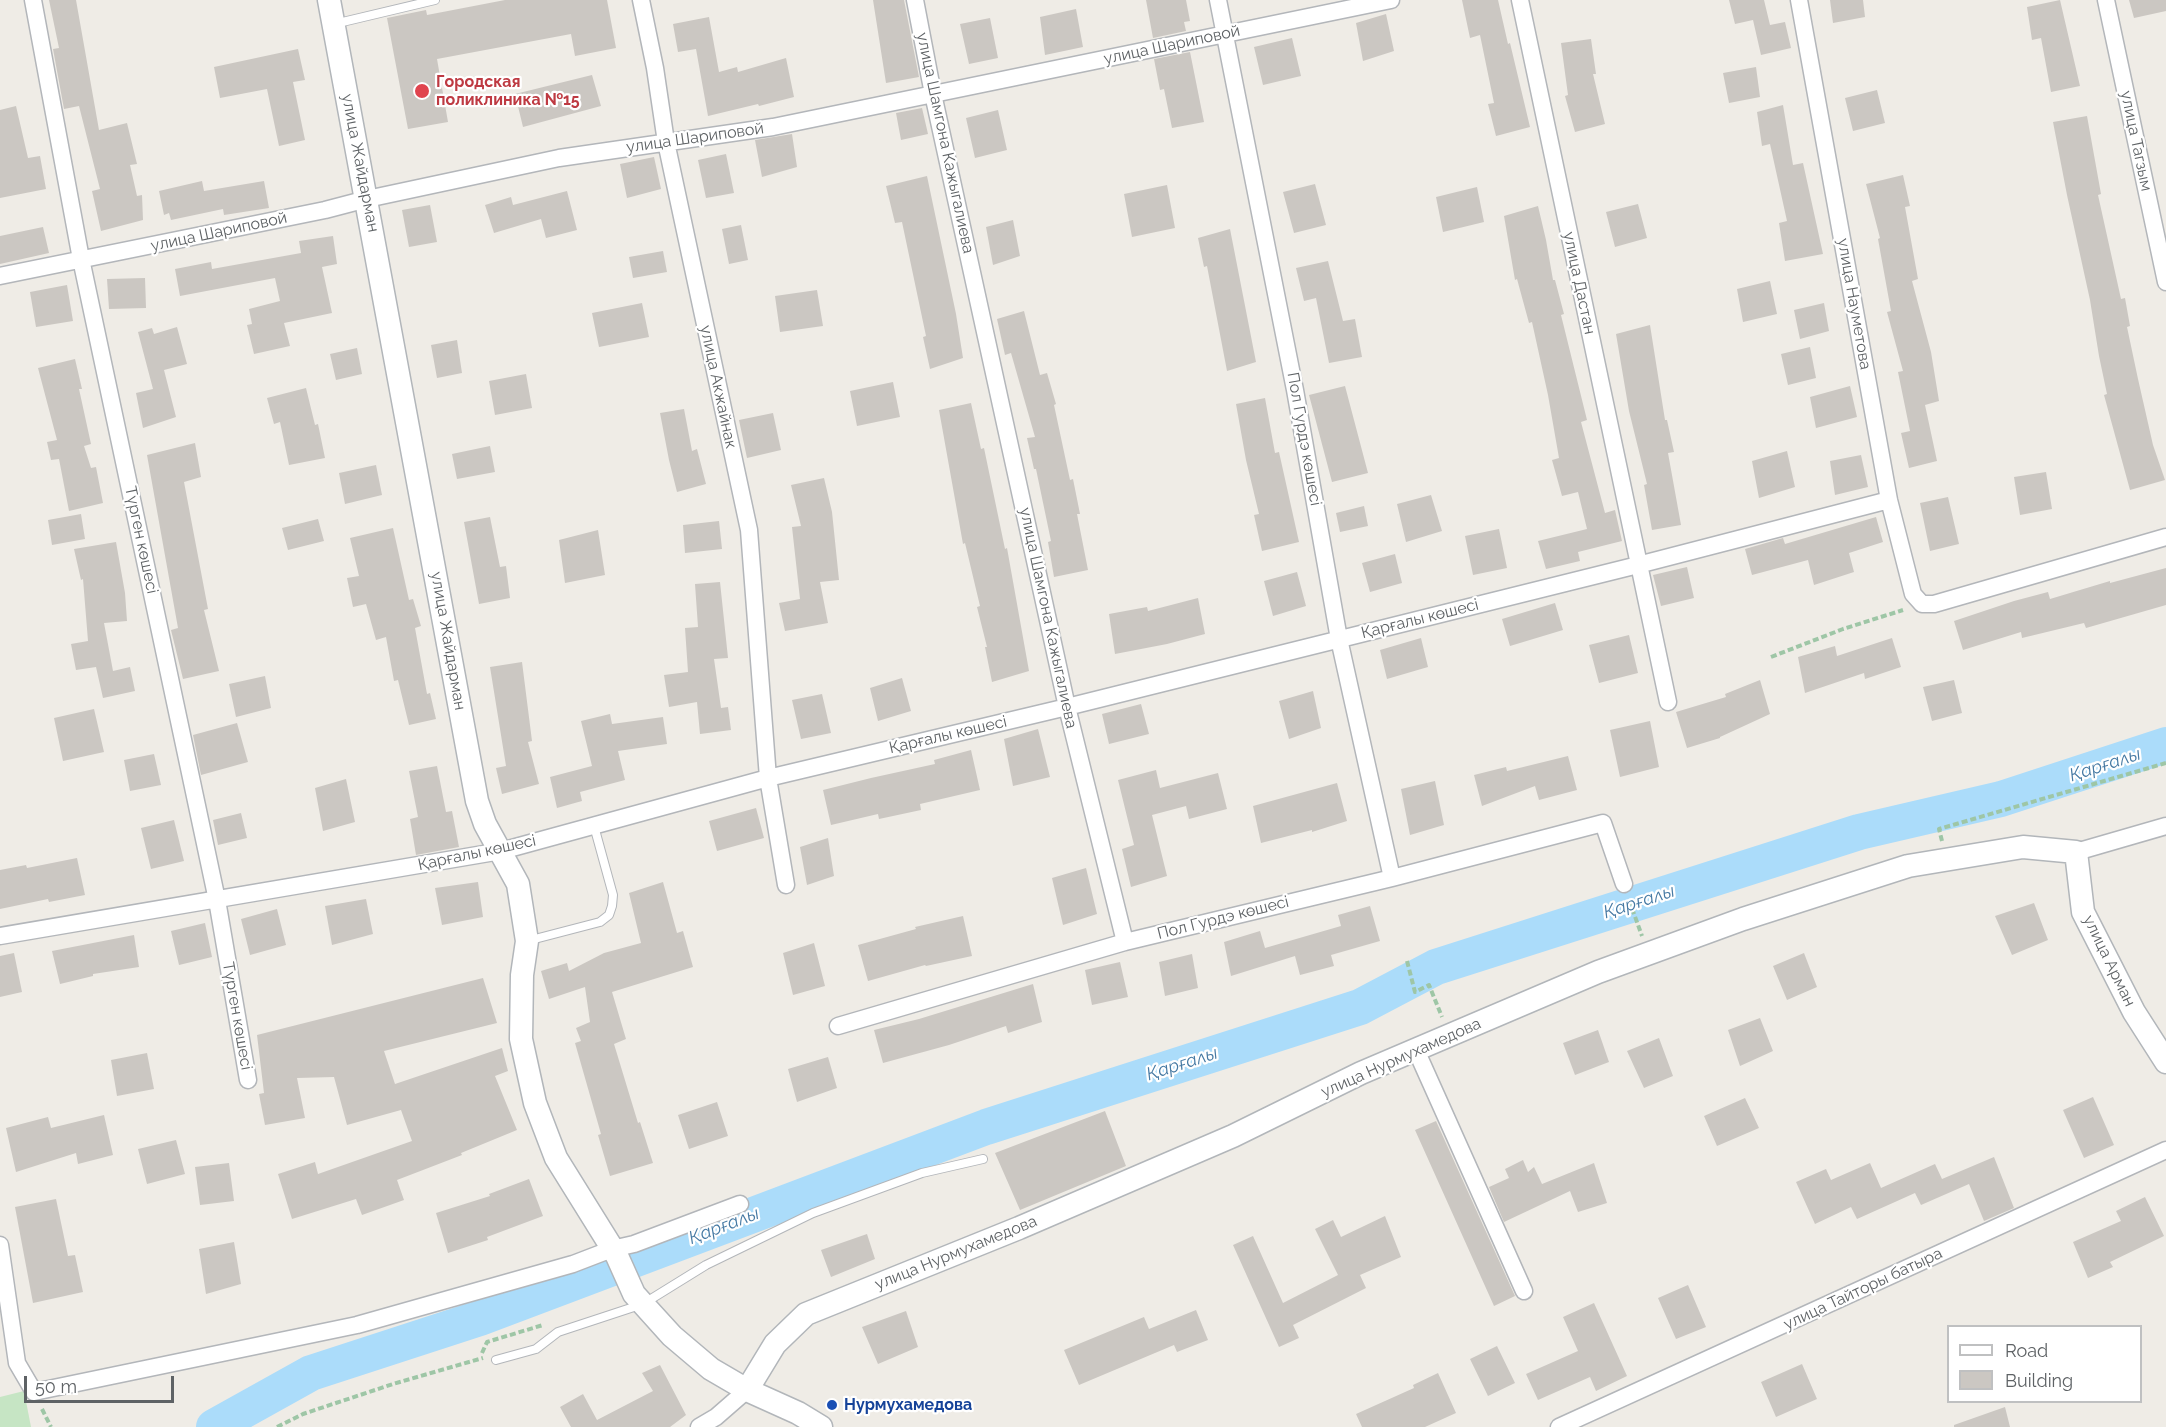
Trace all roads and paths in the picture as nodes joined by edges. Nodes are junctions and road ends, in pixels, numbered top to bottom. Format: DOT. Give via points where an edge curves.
graph roads {
  1 [pos="33,0"];
  2 [pos="329,0"];
  3 [pos="435,0"];
  4 [pos="641,0"];
  5 [pos="915,0"];
  6 [pos="1218,0"];
  7 [pos="1391,0"];
  8 [pos="1520,0"];
  9 [pos="1799,0"];
  10 [pos="2106,0"];
  11 [pos="334,24"];
  12 [pos="1224,34"];
  13 [pos="933,94"];
  14 [pos="666,142"];
  15 [pos="367,199"];
  16 [pos="81,259"];
  17 [pos="0,276"];
  18 [pos="2166,282"];
  19 [pos="1889,500"];
  20 [pos="2166,537"];
  21 [pos="1638,565"];
  22 [pos="1922,604"];
  23 [pos="1339,639"];
  24 [pos="1771,657"];
  25 [pos="1668,702"];
  26 [pos="1067,707"];
  27 [pos="2166,763"];
  28 [pos="768,778"];
  29 [pos="594,825"];
  30 [pos="2166,826"];
  31 [pos="1939,829"];
  32 [pos="501,851"];
  33 [pos="2076,852"];
  34 [pos="1392,878"];
  35 [pos="1624,884"];
  36 [pos="786,885"];
  37 [pos="217,900"];
  38 [pos="1634,915"];
  39 [pos="0,936"];
  40 [pos="527,941"];
  41 [pos="1125,942"];
  42 [pos="1644,942"];
  43 [pos="1407,961"];
  44 [pos="1444,1023"];
  45 [pos="838,1026"];
  46 [pos="1416,1050"];
  47 [pos="2166,1062"];
  48 [pos="248,1080"];
  49 [pos="2166,1150"];
  50 [pos="983,1159"];
  51 [pos="740,1204"];
  52 [pos="0,1245"];
  53 [pos="614,1253"];
  54 [pos="1524,1291"];
  55 [pos="639,1299"];
  56 [pos="496,1360"];
  57 [pos="747,1390"];
  58 [pos="277,1427"];
  59 [pos="699,1427"];
  60 [pos="821,1427"];
  61 [pos="1559,1427"];
  1 -- 16 [label="street, Түрген көшесі"];
  2 -- 11 [label="street, улица Жайдарман"];
  3 -- 11 [label="lane"];
  4 -- 14 [label="street, улица Акжайнак"];
  5 -- 13 [label="street, улица Шамгона Кажыгалиева"];
  6 -- 12 [label="street, Пол Гурдэ көшесі"];
  7 -- 12 [label="street, улица Шариповой"];
  8 -- 21 [label="street, улица Дастан"];
  9 -- 19 [label="street, улица Науметова"];
  10 -- 18 [label="street, улица Тагзым"];
  11 -- 15 [label="street, улица Жайдарман"];
  12 -- 13 [label="street, улица Шариповой"];
  12 -- 23 [label="street, Пол Гурдэ көшесі" via="1295,390"];
  13 -- 14 [label="street, улица Шариповой" via="773,127"];
  13 -- 26 [label="street, улица Шамгона Кажыгалиева"];
  14 -- 15 [label="street, улица Шариповой" via="559,158"];
  14 -- 28 [label="street, улица Акжайнак" via="749,530"];
  15 -- 16 [label="street, улица Шариповой"];
  15 -- 32 [label="street, улица Жайдарман" via="477,801"];
  16 -- 17 [label="street, улица Шариповой"];
  16 -- 37 [label="street, Түрген көшесі"];
  19 -- 21 [label="street, Қарғалы көшесі"];
  19 -- 22 [label="street, улица Науметова" via="1913,594"];
  20 -- 22 [label="street" via="1934,604"];
  21 -- 23 [label="street, Қарғалы көшесі"];
  21 -- 25 [label="street, улица Дастан"];
  22 -- 24 [label="path"];
  23 -- 26 [label="street, Қарғалы көшесі"];
  23 -- 34 [label="street, Пол Гурдэ көшесі"];
  26 -- 28 [label="street, Қарғалы көшесі"];
  26 -- 41 [label="street, улица Шамгона Кажыгалиева"];
  27 -- 31 [label="path"];
  28 -- 29 [label="street, Қарғалы көшесі"];
  28 -- 36 [label="street, улица Акжайнак"];
  29 -- 32 [label="street, Қарғалы көшесі"];
  29 -- 40 [label="lane" via="613,895 609,915 600,922"];
  30 -- 33 [label="street, улица Нурмухамедова"];
  32 -- 37 [label="street, Қарғалы көшесі"];
  32 -- 40 [label="street, улица Жайдарман" via="518,884"];
  33 -- 46 [label="street, улица Нурмухамедова" via="2024,848 1908,866 1743,919 1598,972"];
  33 -- 47 [label="street, улица Арман" via="2083,912 2134,1012"];
  34 -- 35 [label="street, Пол Гурдэ көшесі" via="1602,823"];
  34 -- 41 [label="street, Пол Гурдэ көшесі"];
  37 -- 39 [label="street, Қарғалы көшесі"];
  37 -- 48 [label="street, Түрген көшесі"];
  38 -- 42 [label="path"];
  40 -- 53 [label="street, улица Жайдарман" via="521,1039 535,1103 556,1158"];
  41 -- 45 [label="street"];
  43 -- 44 [label="path" via="1415,992 1429,985"];
  46 -- 54 [label="street"];
  46 -- 57 [label="street, улица Нурмухамедова" via="1233,1137 806,1314 775,1344"];
  49 -- 61 [label="street, улица Тайторы батыра"];
  50 -- 55 [label="lane" via="922,1173 813,1213"];
  51 -- 53 [label="street"];
  52 -- 53 [label="street" via="17,1363 34,1392 357,1325"];
  53 -- 55 [label="street, улица Жайдарман"];
  55 -- 56 [label="lane" via="558,1332 536,1349"];
  55 -- 57 [label="street" via="672,1336 711,1369"];
  56 -- 58 [label="path" via="480,1358 393,1384 303,1414"];
  57 -- 59 [label="street, улица Нурмухамедова"];
  57 -- 60 [label="street"];
}
